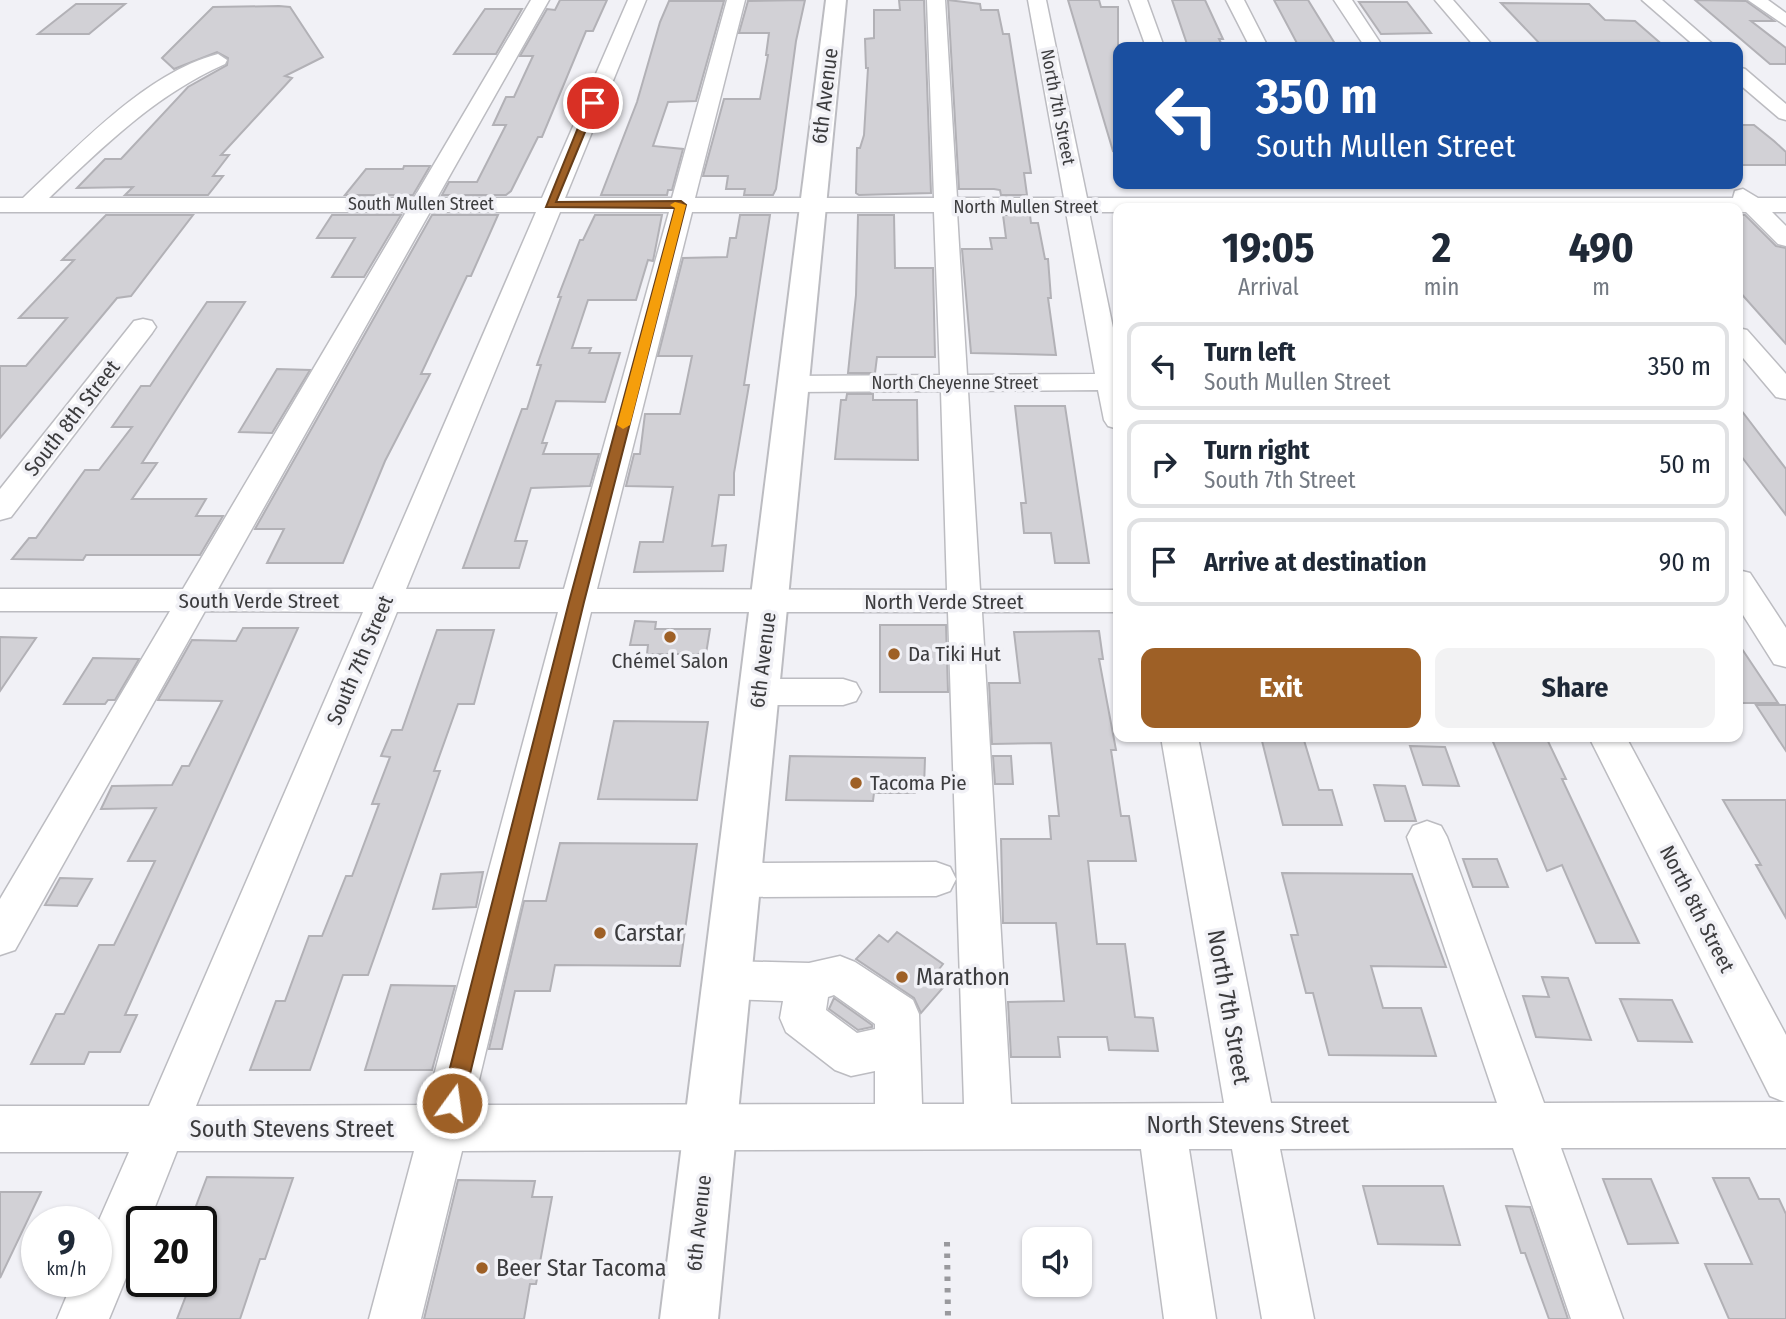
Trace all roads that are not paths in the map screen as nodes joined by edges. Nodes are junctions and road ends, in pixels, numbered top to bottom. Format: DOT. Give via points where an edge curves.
graph roads {
  1 [pos="540,0"];
  2 [pos="637,0"];
  3 [pos="736,0"];
  4 [pos="836,0"];
  5 [pos="936,0"];
  6 [pos="1038,0"];
  7 [pos="1138,0"];
  8 [pos="1235,0"];
  9 [pos="1343,0"];
  10 [pos="1444,0"];
  11 [pos="1651,0"];
  12 [pos="1757,0"];
  13 [pos="1786,22"];
  14 [pos="1152,42"];
  15 [pos="1256,42"];
  16 [pos="1371,42"];
  17 [pos="1481,42"];
  18 [pos="1701,42"];
  19 [pos="218,60"];
  20 [pos="1744,78"];
  21 [pos="1786,83"];
  22 [pos="1786,114"];
  23 [pos="1610,189"];
  24 [pos="1735,189"];
  25 [pos="422,203"];
  26 [pos="1622,203"];
  27 [pos="30,204"];
  28 [pos="812,204"];
  29 [pos="0,205"];
  30 [pos="549,205"];
  31 [pos="681,205"];
  32 [pos="1743,205"];
  33 [pos="1752,205"];
  34 [pos="1786,205"];
  35 [pos="943,207"];
  36 [pos="1077,207"];
  37 [pos="1113,207"];
  38 [pos="1786,239"];
  39 [pos="143,327"];
  40 [pos="1743,340"];
  41 [pos="1743,370"];
  42 [pos="1777,370"];
  43 [pos="1113,377"];
  44 [pos="1113,382"];
  45 [pos="953,383"];
  46 [pos="792,384"];
  47 [pos="1786,391"];
  48 [pos="0,509"];
  49 [pos="1743,589"];
  50 [pos="0,600"];
  51 [pos="196,601"];
  52 [pos="384,601"];
  53 [pos="1113,601"];
  54 [pos="577,602"];
  55 [pos="769,602"];
  56 [pos="962,602"];
  57 [pos="1786,655"];
  58 [pos="759,692"];
  59 [pos="844,692"];
  60 [pos="1180,742"];
  61 [pos="1611,742"];
  62 [pos="1427,837"];
  63 [pos="936,879"];
  64 [pos="738,880"];
  65 [pos="0,937"];
  66 [pos="726,980"];
  67 [pos="809,982"];
  68 [pos="897,1046"];
  69 [pos="1786,1081"];
  70 [pos="1250,1125"];
  71 [pos="1529,1125"];
  72 [pos="1786,1125"];
  73 [pos="989,1126"];
  74 [pos="1162,1126"];
  75 [pos="899,1127"];
  76 [pos="0,1129"];
  77 [pos="446,1129"];
  78 [pos="709,1129"];
  79 [pos="161,1130"];
  80 [pos="83,1319"];
  81 [pos="395,1319"];
  82 [pos="689,1319"];
  83 [pos="1190,1319"];
  84 [pos="1288,1319"];
  85 [pos="1597,1319"];
  1 -- 25 [label="street"];
  2 -- 30 [label="street, South 7th Street"];
  3 -- 31 [label="street"];
  4 -- 28 [label="main road, 6th Avenue"];
  5 -- 35 [label="street"];
  6 -- 36 [label="street, North 7th Street"];
  7 -- 14 [label="street"];
  8 -- 15 [label="street"];
  9 -- 16 [label="street"];
  10 -- 17 [label="street"];
  11 -- 18 [label="street"];
  12 -- 13 [label="street"];
  19 -- 27 [label="street" via="191,70 117,122"];
  20 -- 21 [label="street"];
  20 -- 22 [label="street"];
  23 -- 26 [label="street"];
  24 -- 33 [label="street"];
  25 -- 27 [label="street, South Mullen Street"];
  25 -- 30 [label="street, South Mullen Street"];
  25 -- 51 [label="street"];
  27 -- 29 [label="street, South Mullen Street"];
  28 -- 31 [label="street, South Mullen Street"];
  28 -- 35 [label="street, North Mullen Street"];
  28 -- 46 [label="main road, 6th Avenue"];
  30 -- 31 [label="street, South Mullen Street"];
  30 -- 52 [label="street, South 7th Street"];
  31 -- 54 [label="street"];
  32 -- 33 [label="street, North Mullen Street"];
  33 -- 34 [label="street, North Mullen Street"];
  33 -- 38 [label="street"];
  35 -- 36 [label="street, North Mullen Street"];
  35 -- 45 [label="street"];
  36 -- 37 [label="street, North Mullen Street"];
  36 -- 43 [label="street, North 7th Street"];
  39 -- 48 [label="street, South 8th Street"];
  40 -- 42 [label="street"];
  41 -- 42 [label="street"];
  42 -- 47 [label="street"];
  44 -- 45 [label="street, North Cheyenne Street"];
  45 -- 46 [label="street, North Cheyenne Street"];
  45 -- 56 [label="street"];
  46 -- 55 [label="main road, 6th Avenue"];
  49 -- 57 [label="street"];
  50 -- 51 [label="street, South Verde Street"];
  51 -- 52 [label="street, South Verde Street"];
  51 -- 65 [label="street"];
  52 -- 54 [label="street, South Verde Street"];
  52 -- 79 [label="street, South 7th Street"];
  53 -- 56 [label="street, North Verde Street"];
  54 -- 55 [label="street, South Verde Street"];
  54 -- 77 [label="street"];
  55 -- 56 [label="street, North Verde Street"];
  55 -- 58 [label="main road, 6th Avenue"];
  56 -- 73 [label="street"];
  58 -- 59 [label="street"];
  58 -- 64 [label="main road, 6th Avenue"];
  60 -- 70 [label="street, North 7th Street"];
  61 -- 69 [label="street, North 8th Street"];
  62 -- 71 [label="street"];
  63 -- 64 [label="street"];
  64 -- 66 [label="main road, 6th Avenue"];
  66 -- 67 [label="street"];
  66 -- 78 [label="main road, 6th Avenue"];
  67 -- 68 [label="street" via="840,975 897,1014"];
  67 -- 68 [label="street" via="802,1018 851,1055"];
  68 -- 75 [label="street"];
  70 -- 71 [label="street, North Stevens Street"];
  70 -- 74 [label="street, North Stevens Street"];
  70 -- 84 [label="street, North 7th Street"];
  71 -- 72 [label="street, North Stevens Street"];
  71 -- 85 [label="street"];
  73 -- 74 [label="street, North Stevens Street"];
  73 -- 75 [label="street, North Stevens Street"];
  74 -- 83 [label="street"];
  75 -- 78 [label="street, North Stevens Street"];
  76 -- 79 [label="street, South Stevens Street"];
  77 -- 78 [label="street, South Stevens Street"];
  77 -- 79 [label="street, South Stevens Street"];
  77 -- 81 [label="street"];
  78 -- 82 [label="main road, 6th Avenue"];
  79 -- 80 [label="street, South 7th Street"];
}
